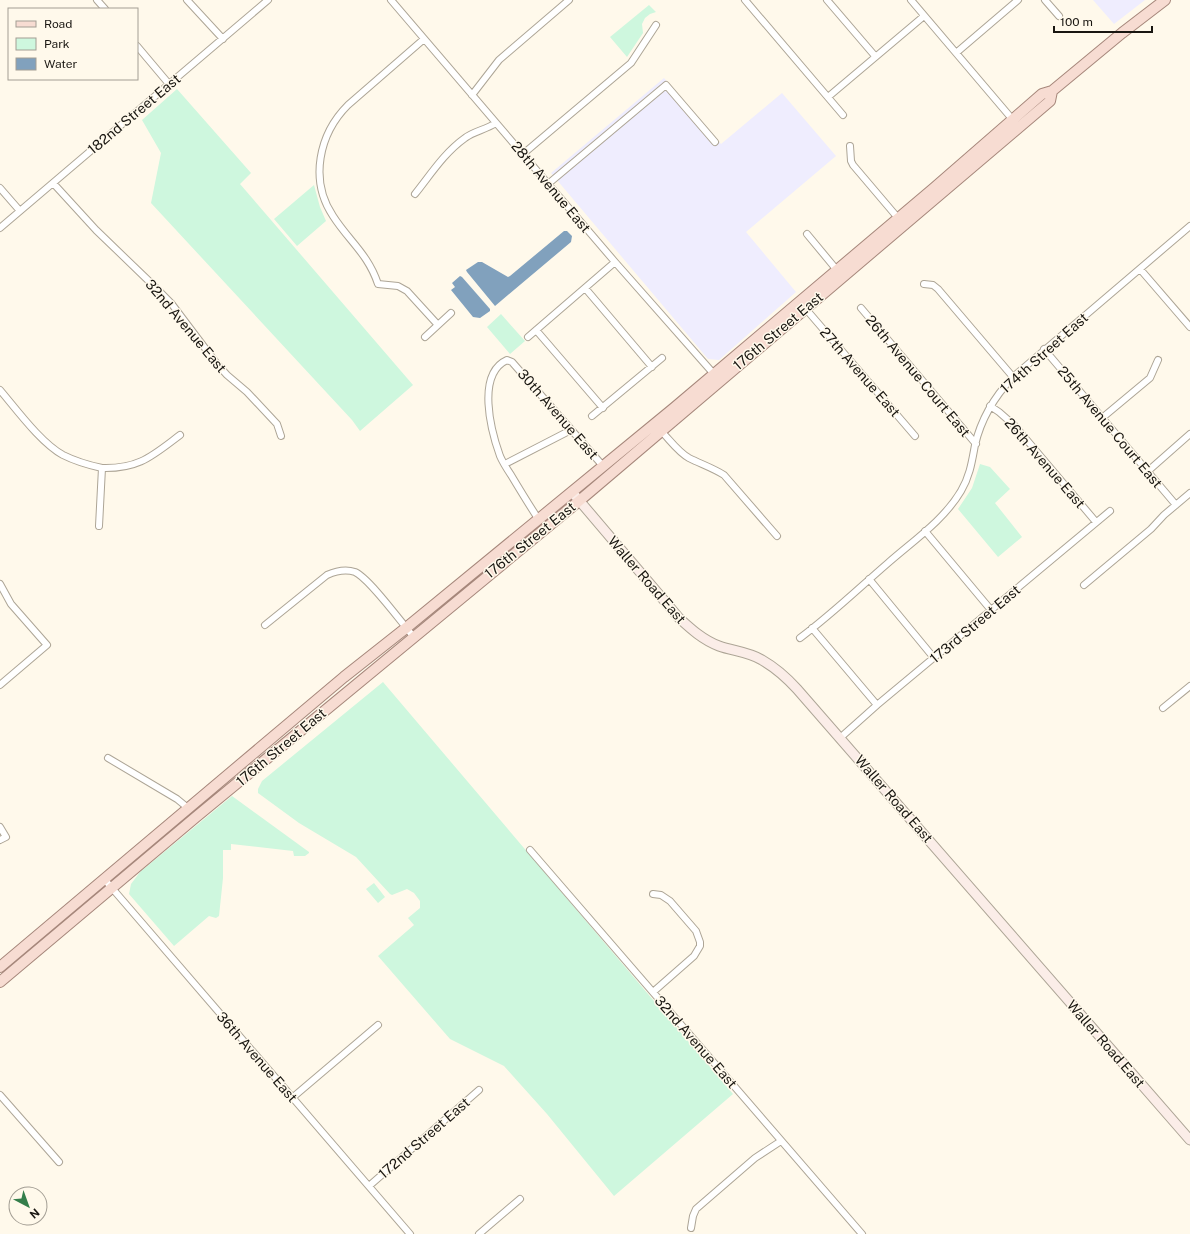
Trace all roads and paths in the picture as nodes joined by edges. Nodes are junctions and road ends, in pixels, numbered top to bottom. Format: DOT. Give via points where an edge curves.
graph roads {
  1 [pos="97,0"];
  2 [pos="187,0"];
  3 [pos="268,0"];
  4 [pos="391,0"];
  5 [pos="569,0"];
  6 [pos="745,0"];
  7 [pos="827,0"];
  8 [pos="1018,0"];
  9 [pos="1045,0"];
  10 [pos="1164,0"];
  11 [pos="913,1"];
  12 [pos="104,8"];
  13 [pos="924,16"];
  14 [pos="1059,16"];
  15 [pos="656,25"];
  16 [pos="223,39"];
  17 [pos="424,39"];
  18 [pos="138,47"];
  19 [pos="956,53"];
  20 [pos="875,56"];
  21 [pos="169,84"];
  22 [pos="1052,91"];
  23 [pos="472,95"];
  24 [pos="828,97"];
  25 [pos="843,115"];
  26 [pos="1014,120"];
  27 [pos="496,123"];
  28 [pos="715,142"];
  29 [pos="850,146"];
  30 [pos="523,154"];
  31 [pos="53,183"];
  32 [pos="548,184"];
  33 [pos="0,188"];
  34 [pos="416,194"];
  35 [pos="20,211"];
  36 [pos="906,211"];
  37 [pos="898,218"];
  38 [pos="1190,226"];
  39 [pos="0,228"];
  40 [pos="807,234"];
  41 [pos="872,252"];
  42 [pos="615,262"];
  43 [pos="836,269"];
  44 [pos="1140,269"];
  45 [pos="924,284"];
  46 [pos="585,288"];
  47 [pos="805,308"];
  48 [pos="861,308"];
  49 [pos="451,313"];
  50 [pos="438,325"];
  51 [pos="1190,327"];
  52 [pos="536,330"];
  53 [pos="425,337"];
  54 [pos="528,337"];
  55 [pos="1044,350"];
  56 [pos="662,358"];
  57 [pos="1158,360"];
  58 [pos="652,366"];
  59 [pos="713,373"];
  60 [pos="1013,377"];
  61 [pos="0,390"];
  62 [pos="990,406"];
  63 [pos="603,408"];
  64 [pos="686,410"];
  65 [pos="592,416"];
  66 [pos="1102,418"];
  67 [pos="571,430"];
  68 [pos="661,431"];
  69 [pos="1190,434"];
  70 [pos="180,435"];
  71 [pos="281,436"];
  72 [pos="915,436"];
  73 [pos="976,444"];
  74 [pos="505,464"];
  75 [pos="603,466"];
  76 [pos="102,468"];
  77 [pos="1148,471"];
  78 [pos="572,492"];
  79 [pos="1190,493"];
  80 [pos="579,500"];
  81 [pos="1176,504"];
  82 [pos="1110,511"];
  83 [pos="539,520"];
  84 [pos="1096,522"];
  85 [pos="99,526"];
  86 [pos="925,531"];
  87 [pos="777,536"];
  88 [pos="869,579"];
  89 [pos="0,584"];
  90 [pos="1084,585"];
  91 [pos="991,610"];
  92 [pos="265,624"];
  93 [pos="406,628"];
  94 [pos="812,628"];
  95 [pos="413,636"];
  96 [pos="800,638"];
  97 [pos="934,658"];
  98 [pos="0,685"];
  99 [pos="1190,686"];
  100 [pos="877,705"];
  101 [pos="1163,708"];
  102 [pos="840,738"];
  103 [pos="108,758"];
  104 [pos="188,808"];
  105 [pos="0,827"];
  106 [pos="0,840"];
  107 [pos="530,850"];
  108 [pos="105,880"];
  109 [pos="112,888"];
  110 [pos="653,894"];
  111 [pos="0,967"];
  112 [pos="0,982"];
  113 [pos="653,992"];
  114 [pos="378,1025"];
  115 [pos="479,1090"];
  116 [pos="0,1095"];
  117 [pos="292,1098"];
  118 [pos="1190,1140"];
  119 [pos="780,1141"];
  120 [pos="59,1162"];
  121 [pos="369,1186"];
  122 [pos="520,1199"];
  123 [pos="692,1228"];
  124 [pos="410,1234"];
  125 [pos="479,1234"];
  126 [pos="862,1234"];
  1 -- 12 [label="street"];
  2 -- 16 [label="street"];
  3 -- 16 [label="street, 182nd Street East"];
  4 -- 17 [label="street, 28th Avenue East"];
  5 -- 23 [label="street" via="499,60"];
  6 -- 24 [label="street"];
  7 -- 20 [label="street"];
  8 -- 19 [label="street"];
  9 -- 14 [label="street"];
  10 -- 22 [label="main road, 176th Street East"];
  11 -- 13 [label="street"];
  13 -- 19 [label="street"];
  13 -- 20 [label="street"];
  15 -- 30 [label="street" via="631,63"];
  16 -- 21 [label="street, 182nd Street East"];
  17 -- 23 [label="street, 28th Avenue East"];
  17 -- 50 [label="street" via="339,114 329,129 319,165 320,180 332,216 370,264 378,284 398,286 407,291"];
  18 -- 21 [label="street"];
  19 -- 26 [label="street"];
  20 -- 24 [label="street"];
  21 -- 31 [label="street, 182nd Street East"];
  22 -- 26 [label="main road, 176th Street East" via="1042,94"];
  22 -- 41 [label="main road, 176th Street East" via="1050,101"];
  23 -- 27 [label="street, 28th Avenue East"];
  24 -- 25 [label="street"];
  26 -- 36 [label="main road, 176th Street East"];
  27 -- 30 [label="street, 28th Avenue East"];
  27 -- 34 [label="street" via="466,137 445,154"];
  28 -- 32 [label="street" via="666,85"];
  29 -- 37 [label="street" via="850,161"];
  30 -- 32 [label="street, 28th Avenue East"];
  31 -- 35 [label="street, 182nd Street East"];
  31 -- 71 [label="street, 32nd Avenue East" via="96,230 171,303 217,364 277,424"];
  32 -- 42 [label="street, 28th Avenue East"];
  33 -- 35 [label="street"];
  35 -- 39 [label="street, 182nd Street East"];
  36 -- 37 [label="main road, 176th Street East"];
  36 -- 41 [label="main road" via="907,216 872,245"];
  37 -- 43 [label="main road, 176th Street East"];
  38 -- 44 [label="street, 174th Street East"];
  40 -- 43 [label="street"];
  41 -- 47 [label="main road, 176th Street East"];
  42 -- 46 [label="street"];
  42 -- 59 [label="street, 28th Avenue East"];
  43 -- 59 [label="main road, 176th Street East"];
  44 -- 51 [label="street"];
  44 -- 55 [label="street, 174th Street East"];
  45 -- 60 [label="street" via="933,285 938,289"];
  46 -- 52 [label="street"];
  46 -- 58 [label="street"];
  47 -- 64 [label="main road, 176th Street East"];
  47 -- 72 [label="street, 27th Avenue East"];
  48 -- 73 [label="street, 26th Avenue Court East"];
  49 -- 50 [label="street"];
  50 -- 53 [label="street"];
  52 -- 54 [label="street"];
  52 -- 63 [label="street"];
  55 -- 60 [label="street, 174th Street East"];
  55 -- 66 [label="street, 25th Avenue Court East"];
  56 -- 58 [label="street"];
  57 -- 66 [label="street" via="1150,378"];
  58 -- 63 [label="street"];
  59 -- 64 [label="main road" via="714,380 688,402"];
  59 -- 75 [label="main road, 176th Street East"];
  60 -- 62 [label="street, 174th Street East"];
  61 -- 76 [label="street" via="27,422 62,455"];
  62 -- 73 [label="street, 174th Street East"];
  62 -- 84 [label="street, 26th Avenue East" via="1015,426"];
  63 -- 65 [label="street"];
  64 -- 68 [label="main road, 176th Street East"];
  66 -- 77 [label="street, 25th Avenue Court East"];
  67 -- 74 [label="street"];
  67 -- 74 [label="street, 30th Avenue East" via="512,362 502,362 492,377 488,396 489,413"];
  67 -- 75 [label="street, 30th Avenue East"];
  68 -- 80 [label="main road, 176th Street East"];
  68 -- 87 [label="street" via="688,457 724,475"];
  69 -- 77 [label="street"];
  70 -- 76 [label="street" via="159,453 134,464"];
  73 -- 86 [label="street, 174th Street East" via="972,466 961,491 948,510"];
  74 -- 83 [label="street"];
  75 -- 78 [label="main road, 176th Street East"];
  76 -- 85 [label="street"];
  77 -- 81 [label="street, 25th Avenue Court East"];
  78 -- 80 [label="street, Waller Road East"];
  78 -- 83 [label="main road, 176th Street East"];
  79 -- 81 [label="street"];
  80 -- 95 [label="main road, 176th Street East"];
  80 -- 102 [label="street, Waller Road East" via="692,630 718,645 746,653 772,666"];
  81 -- 90 [label="street" via="1151,529"];
  82 -- 84 [label="street, 173rd Street East"];
  83 -- 93 [label="main road, 176th Street East"];
  84 -- 91 [label="street, 173rd Street East"];
  86 -- 88 [label="street, 174th Street East"];
  86 -- 91 [label="street"];
  88 -- 94 [label="street, 174th Street East"];
  88 -- 97 [label="street"];
  89 -- 98 [label="street" via="11,604 47,645"];
  91 -- 97 [label="street, 173rd Street East"];
  92 -- 93 [label="street" via="327,575 342,571 354,572 364,578"];
  93 -- 95 [label="street"];
  93 -- 104 [label="main road, 176th Street East"];
  94 -- 96 [label="street, 174th Street East"];
  94 -- 100 [label="street"];
  95 -- 109 [label="main road, 176th Street East"];
  97 -- 100 [label="street, 173rd Street East"];
  99 -- 101 [label="street"];
  100 -- 102 [label="street, 173rd Street East"];
  102 -- 118 [label="street, Waller Road East"];
  103 -- 104 [label="street"];
  104 -- 108 [label="main road, 176th Street East"];
  105 -- 106 [label="street" via="6,837"];
  107 -- 113 [label="street, 32nd Avenue East"];
  108 -- 109 [label="street, 36th Avenue East"];
  108 -- 111 [label="main road, 176th Street East"];
  109 -- 112 [label="main road, 176th Street East"];
  109 -- 117 [label="street, 36th Avenue East"];
  110 -- 113 [label="street" via="661,895 670,901 696,931 700,942 694,956"];
  113 -- 119 [label="street, 32nd Avenue East"];
  114 -- 117 [label="street"];
  115 -- 121 [label="street, 172nd Street East"];
  116 -- 120 [label="street"];
  117 -- 121 [label="street, 36th Avenue East"];
  119 -- 123 [label="street" via="755,1158 696,1210"];
  119 -- 126 [label="street, 32nd Avenue East"];
  121 -- 124 [label="street, 36th Avenue East"];
  122 -- 125 [label="street"];
}
